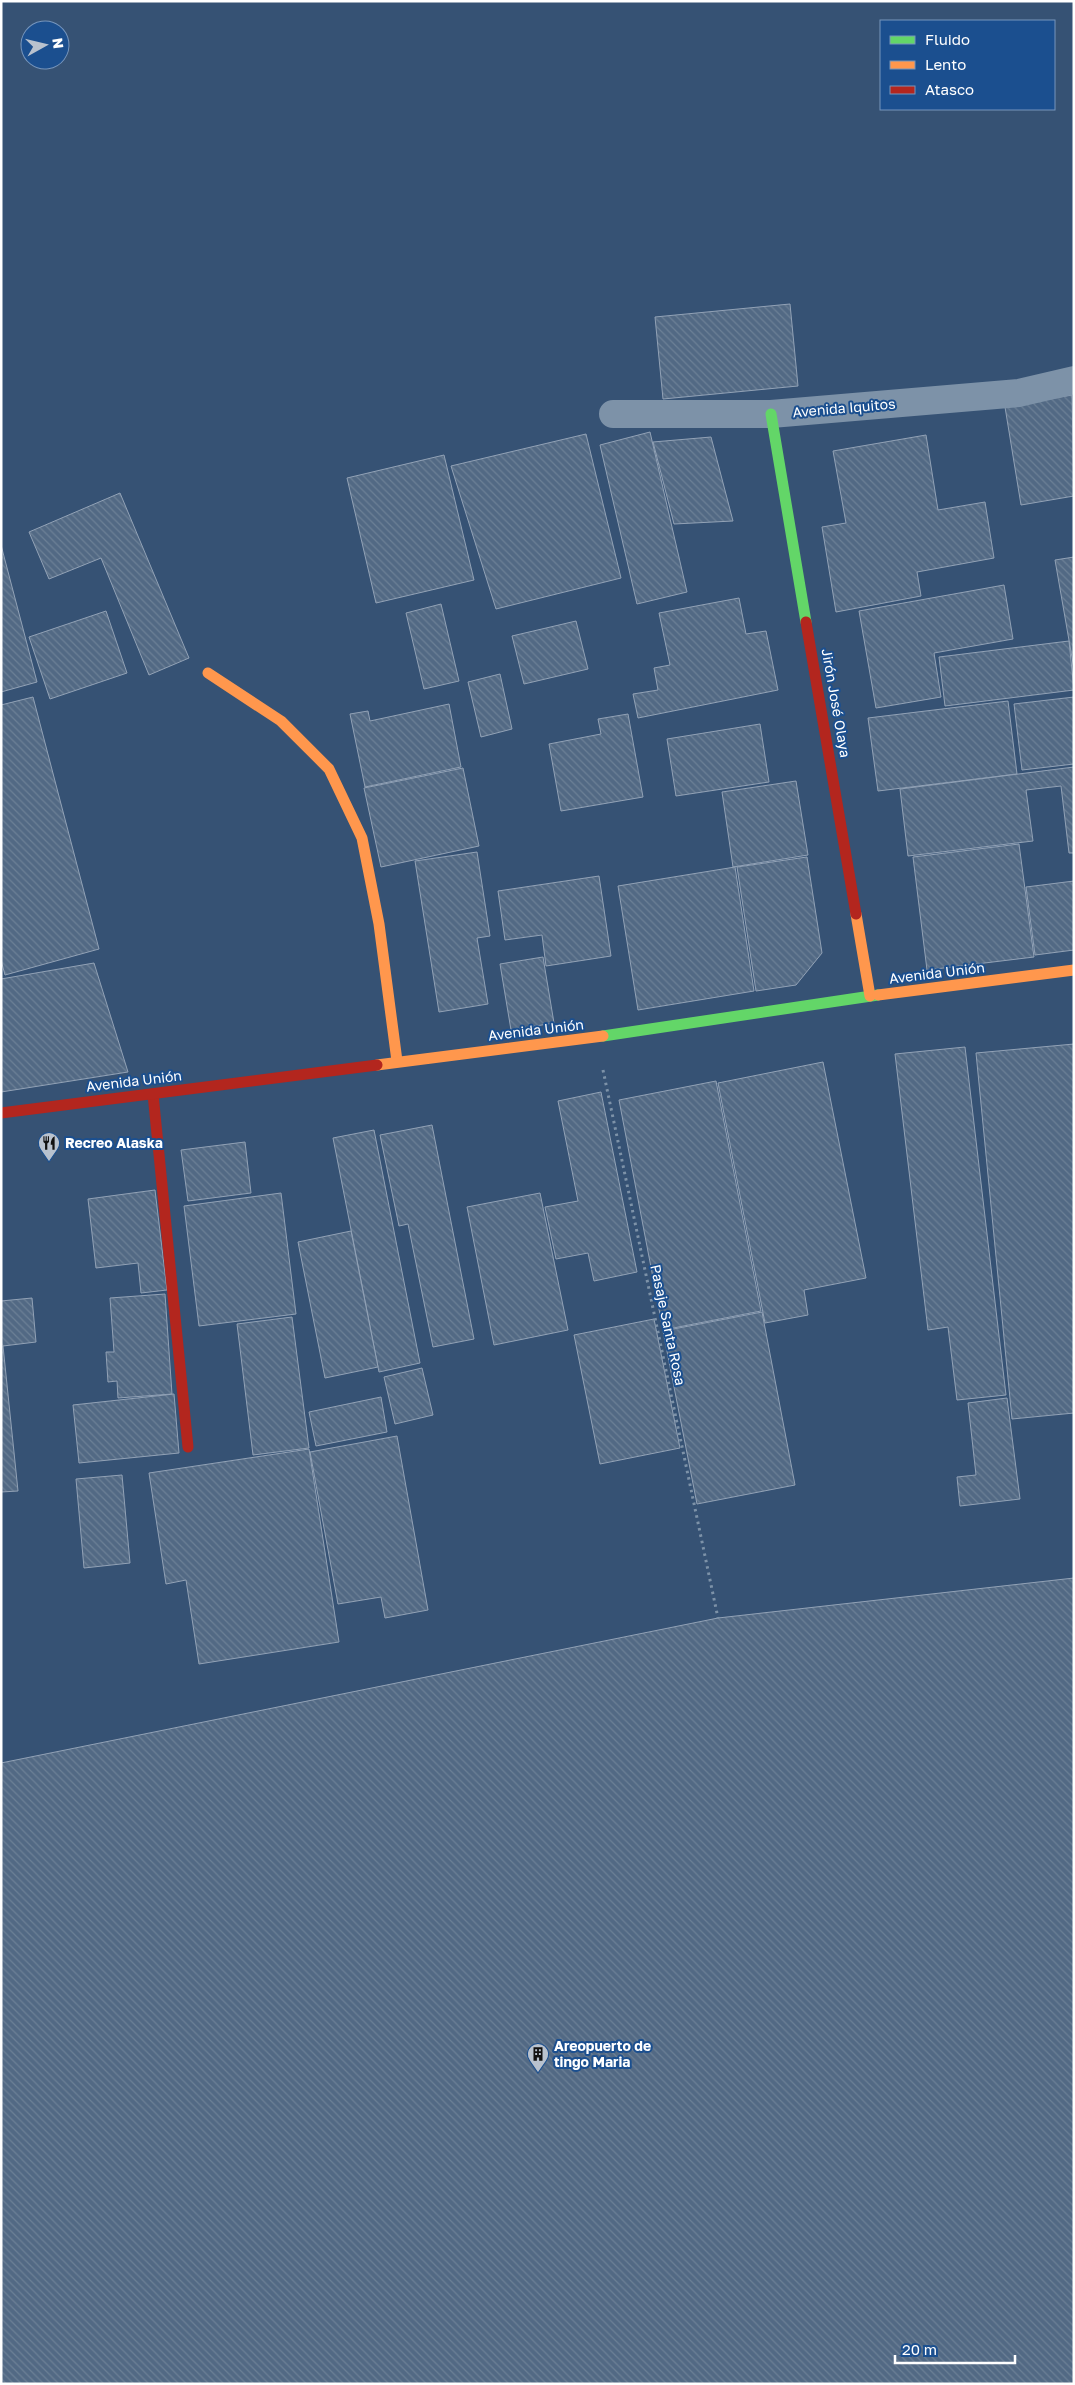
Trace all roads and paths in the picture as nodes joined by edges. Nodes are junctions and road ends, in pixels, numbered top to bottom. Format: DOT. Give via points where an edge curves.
graph roads {
  1 [pos="1074,380"];
  2 [pos="613,414"];
  3 [pos="771,414"];
  4 [pos="208,673"];
  5 [pos="1074,970"];
  6 [pos="870,996"];
  7 [pos="596,1038"];
  8 [pos="397,1061"];
  9 [pos="152,1094"];
  10 [pos="1,1113"];
  11 [pos="188,1447"];
  12 [pos="718,1618"];
  1 -- 3 [label="street, Avenida Iquitos" via="1019,393"];
  2 -- 3 [label="street, Avenida Iquitos"];
  3 -- 6 [label="street, Jirón José Olaya"];
  4 -- 8 [label="street" via="281,721 329,769 362,838 379,924"];
  5 -- 6 [label="street, Avenida Unión"];
  6 -- 7 [label="street, Avenida Unión"];
  7 -- 8 [label="street, Avenida Unión"];
  7 -- 12 [label="path, Pasaje Santa Rosa"];
  8 -- 9 [label="street, Avenida Unión"];
  9 -- 10 [label="street, Avenida Unión"];
  9 -- 11 [label="street"];
}
